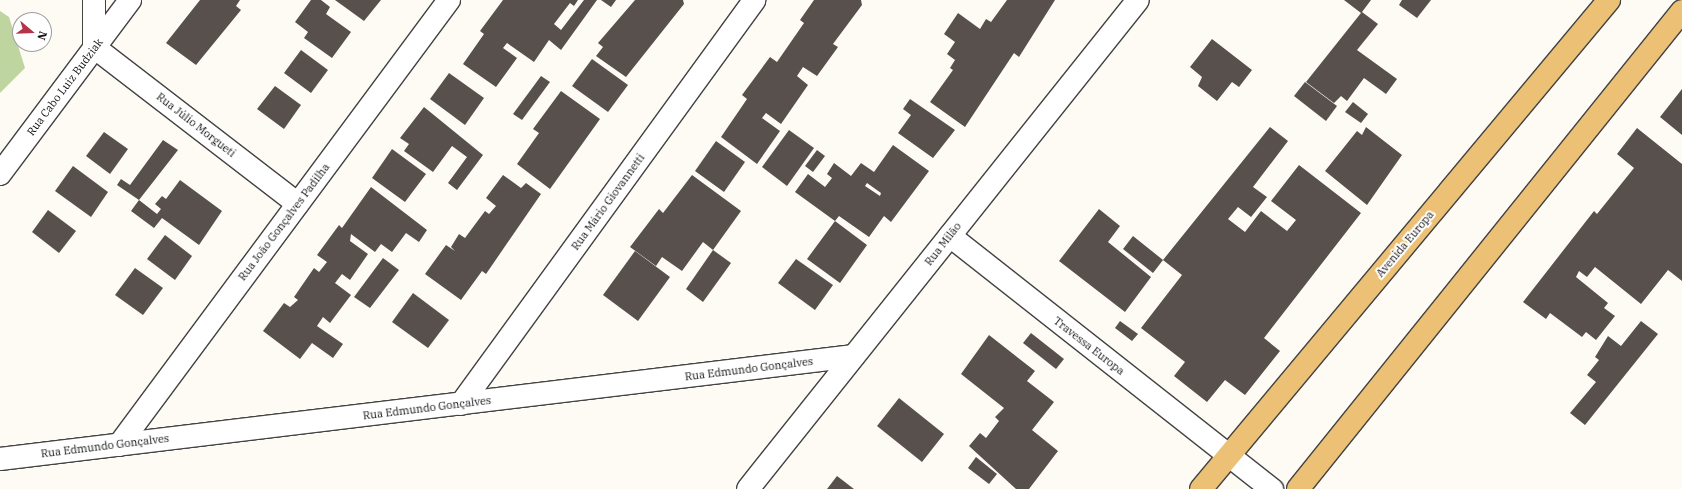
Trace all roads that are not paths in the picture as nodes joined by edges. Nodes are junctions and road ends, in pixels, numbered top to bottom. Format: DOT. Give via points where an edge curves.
graph roads {
  1 [pos="94,0"];
  2 [pos="130,0"];
  3 [pos="449,0"];
  4 [pos="754,0"];
  5 [pos="1138,0"];
  6 [pos="1609,0"];
  7 [pos="1682,11"];
  8 [pos="94,47"];
  9 [pos="0,174"];
  10 [pos="298,204"];
  11 [pos="950,236"];
  12 [pos="854,356"];
  13 [pos="461,404"];
  14 [pos="119,445"];
  15 [pos="1229,455"];
  16 [pos="0,459"];
  17 [pos="748,489"];
  18 [pos="1201,489"];
  19 [pos="1272,489"];
  20 [pos="1298,489"];
  1 -- 8 [label="street"];
  2 -- 8 [label="street, Rua Cabo Luiz Budziak"];
  3 -- 10 [label="street, Rua João Gonçalves Padilha"];
  4 -- 13 [label="street, Rua Mário Giovannetti"];
  5 -- 11 [label="street, Rua Milão"];
  6 -- 15 [label="main road, Avenida Europa"];
  7 -- 20 [label="main road"];
  8 -- 9 [label="street, Rua Cabo Luiz Budziak"];
  8 -- 10 [label="street, Rua Júlio Morgueti"];
  10 -- 14 [label="street, Rua João Gonçalves Padilha"];
  11 -- 12 [label="street, Rua Milão"];
  11 -- 15 [label="street, Travessa Europa"];
  12 -- 13 [label="street, Rua Edmundo Gonçalves"];
  12 -- 17 [label="street, Rua Milão"];
  13 -- 14 [label="street, Rua Edmundo Gonçalves"];
  14 -- 16 [label="street, Rua Edmundo Gonçalves"];
  15 -- 18 [label="main road, Avenida Europa"];
  15 -- 19 [label="street, Travessa Europa"];
}
